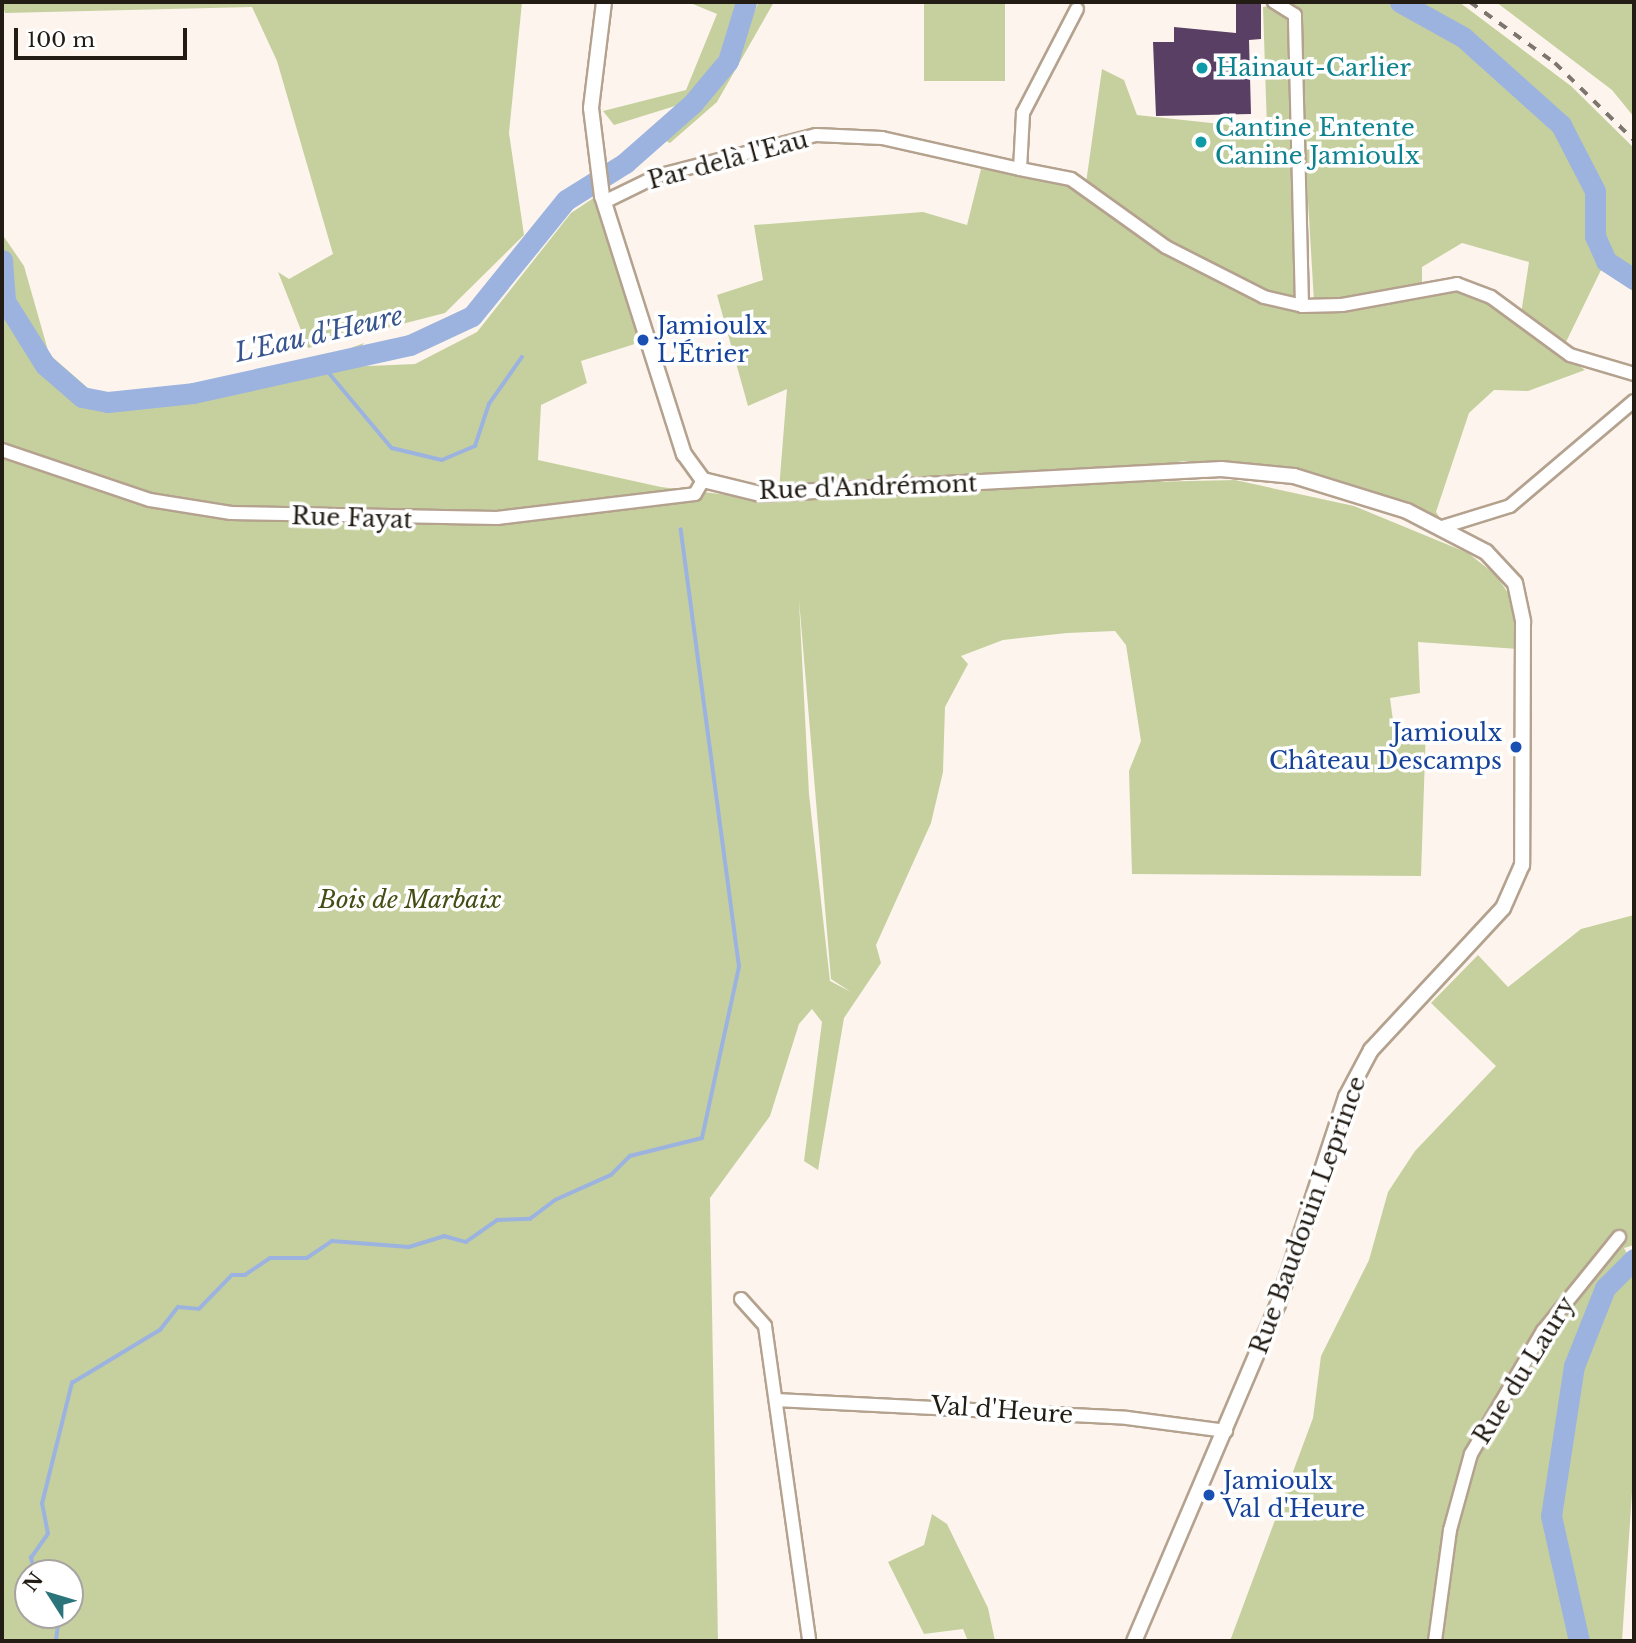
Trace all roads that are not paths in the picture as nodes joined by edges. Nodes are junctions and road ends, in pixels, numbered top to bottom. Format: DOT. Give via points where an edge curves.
graph roads {
  1 [pos="604,2"];
  2 [pos="1275,2"];
  3 [pos="1077,9"];
  4 [pos="1020,169"];
  5 [pos="603,199"];
  6 [pos="1302,306"];
  7 [pos="1634,374"];
  8 [pos="1634,401"];
  9 [pos="2,450"];
  10 [pos="703,480"];
  11 [pos="1439,528"];
  12 [pos="1619,1237"];
  13 [pos="741,1298"];
  14 [pos="776,1399"];
  15 [pos="1227,1431"];
  16 [pos="809,1641"];
  17 [pos="1134,1641"];
  18 [pos="1435,1641"];
  1 -- 5 [label="street" via="592,96 594,152"];
  2 -- 6 [label="street" via="1295,15"];
  3 -- 4 [label="street" via="1023,113"];
  4 -- 5 [label="street, Par delà l'Eau" via="882,138 816,135 657,176"];
  4 -- 6 [label="street, Par delà l'Eau" via="1071,179 1167,247 1264,297"];
  5 -- 10 [label="street" via="684,454"];
  6 -- 7 [label="street, Par delà l'Eau" via="1342,305 1457,284 1490,297 1570,355"];
  8 -- 11 [label="street" via="1510,506"];
  9 -- 10 [label="street, Rue Fayat" via="150,500 231,513 497,518 695,494"];
  10 -- 11 [label="street, Rue d'Andrémont" via="760,495 1221,469 1294,476"];
  11 -- 15 [label="street, Rue Baudouin Leprince" via="1486,552 1514,583 1523,622 1522,865 1503,908 1371,1050 1346,1097 1278,1304"];
  12 -- 18 [label="street, Rue du Laury" via="1543,1331 1471,1454 1450,1530"];
  13 -- 14 [label="street" via="765,1326"];
  14 -- 15 [label="street, Val d'Heure" via="1127,1418"];
  14 -- 16 [label="street"];
  15 -- 17 [label="street, Rue Baudouin Leprince"];
}
